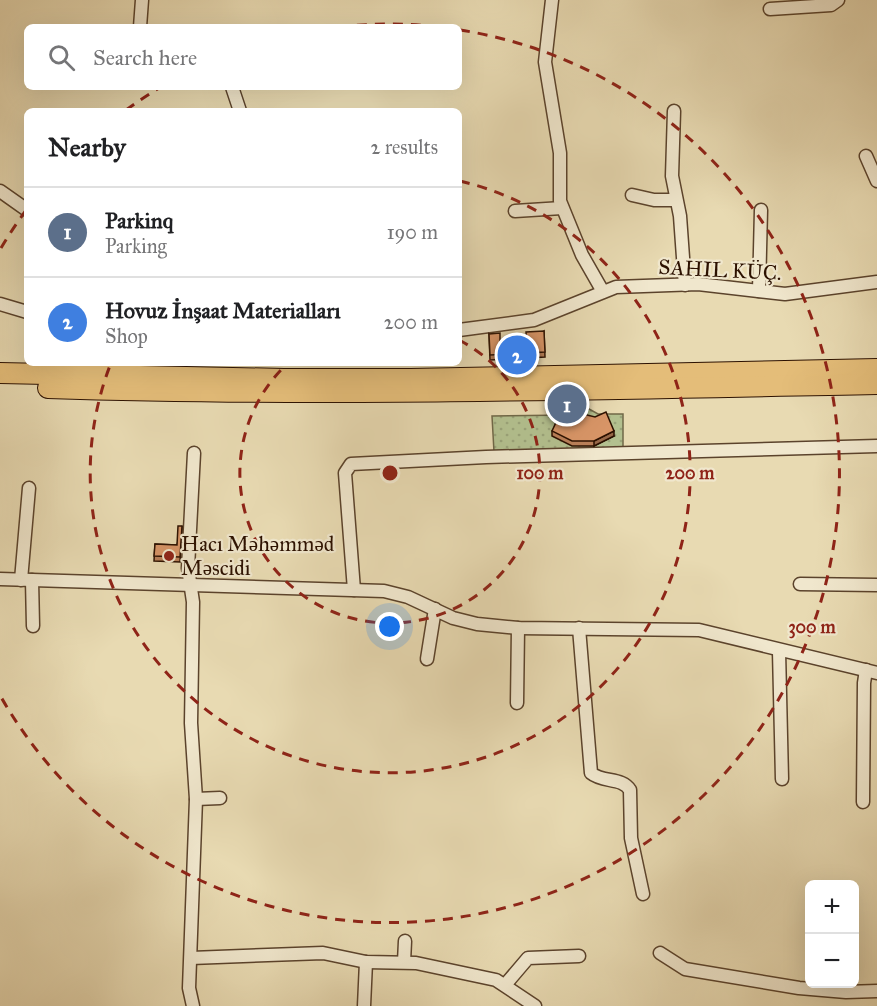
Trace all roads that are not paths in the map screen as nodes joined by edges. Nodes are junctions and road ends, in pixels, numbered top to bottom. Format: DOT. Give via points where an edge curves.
graph roads {
  1 [pos="142,0"];
  2 [pos="552,0"];
  3 [pos="838,0"];
  4 [pos="770,9"];
  5 [pos="140,24"];
  6 [pos="233,90"];
  7 [pos="239,108"];
  8 [pos="674,111"];
  9 [pos="866,156"];
  10 [pos="877,181"];
  11 [pos="0,191"];
  12 [pos="632,195"];
  13 [pos="676,200"];
  14 [pos="24,208"];
  15 [pos="562,208"];
  16 [pos="761,210"];
  17 [pos="515,211"];
  18 [pos="877,282"];
  19 [pos="685,285"];
  20 [pos="602,290"];
  21 [pos="759,291"];
  22 [pos="0,304"];
  23 [pos="24,311"];
  24 [pos="462,330"];
  25 [pos="877,369"];
  26 [pos="0,373"];
  27 [pos="877,384"];
  28 [pos="0,387"];
  29 [pos="877,446"];
  30 [pos="194,453"];
  31 [pos="29,488"];
  32 [pos="0,579"];
  33 [pos="27,580"];
  34 [pos="800,584"];
  35 [pos="190,585"];
  36 [pos="877,585"];
  37 [pos="354,591"];
  38 [pos="435,609"];
  39 [pos="33,626"];
  40 [pos="518,628"];
  41 [pos="579,628"];
  42 [pos="779,651"];
  43 [pos="427,659"];
  44 [pos="872,672"];
  45 [pos="517,703"];
  46 [pos="782,779"];
  47 [pos="220,798"];
  48 [pos="196,799"];
  49 [pos="863,802"];
  50 [pos="642,894"];
  51 [pos="405,941"];
  52 [pos="660,953"];
  53 [pos="579,956"];
  54 [pos="191,958"];
  55 [pos="366,962"];
  56 [pos="404,962"];
  57 [pos="505,985"];
  58 [pos="877,991"];
  59 [pos="193,1006"];
  60 [pos="364,1006"];
  61 [pos="535,1006"];
  1 -- 5 [label="street"];
  2 -- 15 [label="street" via="545,62 560,153"];
  3 -- 4 [label="street" via="831,5"];
  6 -- 7 [label="street"];
  8 -- 13 [label="street" via="672,176"];
  9 -- 10 [label="street"];
  11 -- 14 [label="street"];
  12 -- 13 [label="street"];
  13 -- 19 [label="street"];
  15 -- 17 [label="street"];
  15 -- 20 [label="street"];
  16 -- 21 [label="street"];
  18 -- 21 [label="street, SAHIL KÜÇ." via="793,293"];
  19 -- 20 [label="street, SAHIL KÜÇ."];
  19 -- 21 [label="street, SAHIL KÜÇ."];
  20 -- 24 [label="street, SAHIL KÜÇ." via="534,320"];
  22 -- 23 [label="street"];
  25 -- 26 [label="main road" via="399,379"];
  27 -- 28 [label="main road" via="319,393"];
  29 -- 37 [label="street" via="351,464 345,473"];
  30 -- 35 [label="street"];
  31 -- 33 [label="street"];
  32 -- 33 [label="street"];
  33 -- 35 [label="street"];
  33 -- 39 [label="street"];
  34 -- 36 [label="street"];
  35 -- 37 [label="street"];
  35 -- 48 [label="street"];
  37 -- 38 [label="street" via="394,593"];
  38 -- 40 [label="street" via="467,622"];
  38 -- 43 [label="street"];
  40 -- 41 [label="street"];
  40 -- 45 [label="street"];
  41 -- 42 [label="street" via="699,630"];
  41 -- 50 [label="street" via="590,766 596,777 622,783 630,790 631,838"];
  42 -- 44 [label="street"];
  42 -- 46 [label="street"];
  44 -- 49 [label="street"];
  47 -- 48 [label="street"];
  48 -- 54 [label="street"];
  51 -- 56 [label="street"];
  52 -- 58 [label="street" via="686,969 799,988"];
  53 -- 57 [label="street" via="528,958"];
  54 -- 55 [label="street" via="323,953"];
  54 -- 59 [label="street" via="189,988"];
  55 -- 56 [label="street"];
  55 -- 60 [label="street"];
  56 -- 57 [label="street" via="477,975"];
  57 -- 61 [label="street"];
}
